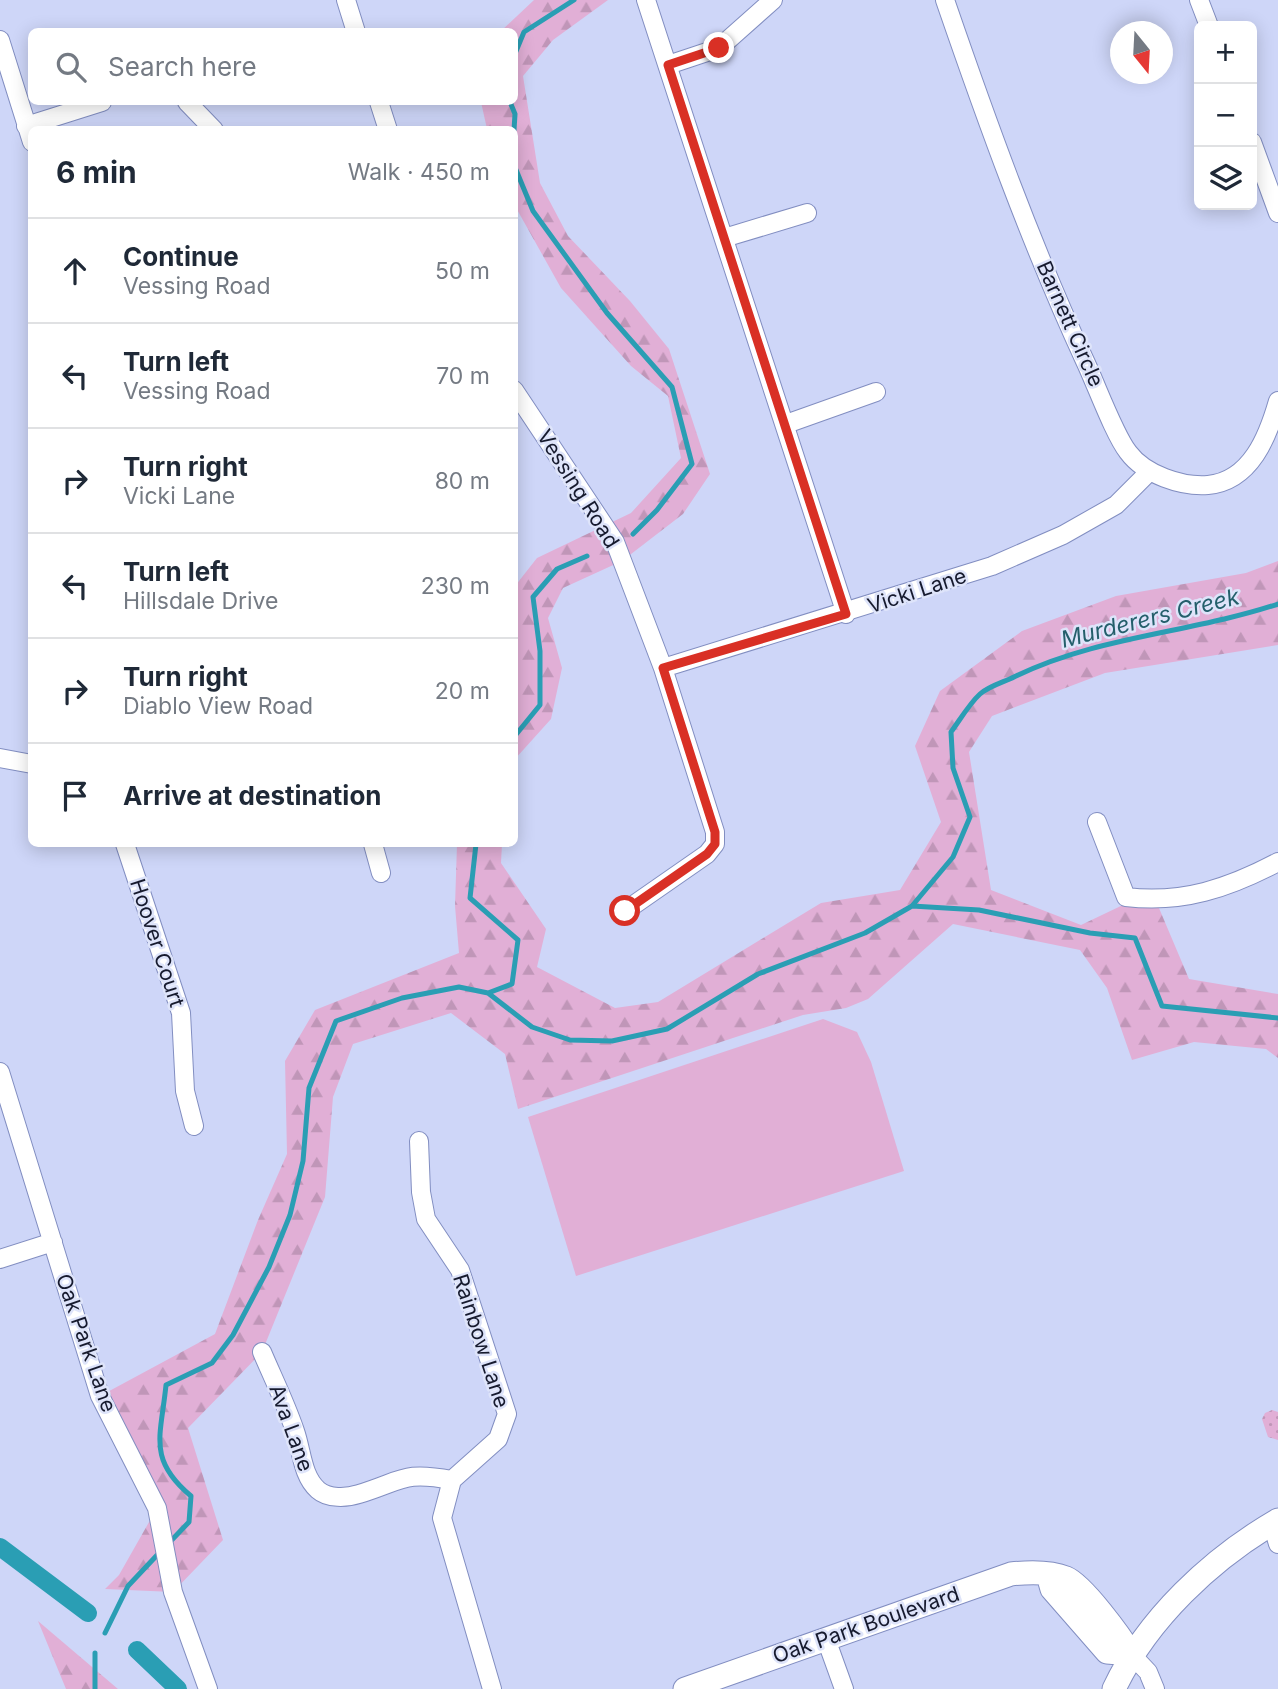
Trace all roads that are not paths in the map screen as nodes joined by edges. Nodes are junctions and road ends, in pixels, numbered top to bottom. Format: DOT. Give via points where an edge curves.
graph roads {
  1 [pos="346,0"];
  2 [pos="646,0"];
  3 [pos="773,0"];
  4 [pos="945,0"];
  5 [pos="1199,0"];
  6 [pos="1207,21"];
  7 [pos="355,28"];
  8 [pos="0,40"];
  9 [pos="668,65"];
  10 [pos="95,105"];
  11 [pos="190,105"];
  12 [pos="380,105"];
  13 [pos="47,126"];
  14 [pos="210,126"];
  15 [pos="387,126"];
  16 [pos="28,131"];
  17 [pos="1254,147"];
  18 [pos="807,213"];
  19 [pos="1278,213"];
  20 [pos="724,238"];
  21 [pos="876,392"];
  22 [pos="518,401"];
  23 [pos="1278,401"];
  24 [pos="786,424"];
  25 [pos="1150,471"];
  26 [pos="846,614"];
  27 [pos="663,668"];
  28 [pos="0,758"];
  29 [pos="28,763"];
  30 [pos="1097,822"];
  31 [pos="126,847"];
  32 [pos="374,847"];
  33 [pos="1278,862"];
  34 [pos="381,873"];
  35 [pos="625,911"];
  36 [pos="0,1072"];
  37 [pos="194,1126"];
  38 [pos="419,1141"];
  39 [pos="53,1242"];
  40 [pos="0,1259"];
  41 [pos="262,1352"];
  42 [pos="452,1480"];
  43 [pos="1276,1529"];
  44 [pos="826,1639"];
  45 [pos="1130,1654"];
  46 [pos="208,1689"];
  47 [pos="492,1689"];
  48 [pos="685,1689"];
  49 [pos="844,1689"];
  50 [pos="1114,1689"];
  51 [pos="1155,1689"];
  1 -- 7 [label="street"];
  2 -- 9 [label="street"];
  3 -- 9 [label="street" via="719,48"];
  4 -- 25 [label="street, Barnett Circle" via="992,136 1065,317 1128,453"];
  5 -- 6 [label="street"];
  8 -- 16 [label="street"];
  9 -- 20 [label="street"];
  10 -- 13 [label="street"];
  11 -- 14 [label="street"];
  12 -- 15 [label="street"];
  17 -- 19 [label="street"];
  18 -- 20 [label="street"];
  20 -- 24 [label="street"];
  21 -- 24 [label="street"];
  22 -- 27 [label="street, Vessing Road" via="615,542"];
  23 -- 25 [label="street, Barnett Circle" via="1258,453 1229,479 1193,486"];
  24 -- 26 [label="street"];
  25 -- 26 [label="street, Vicki Lane" via="1116,505 1063,535 992,566"];
  26 -- 27 [label="street, Vicki Lane"];
  27 -- 35 [label="street, Vessing Road" via="715,844"];
  28 -- 29 [label="street"];
  30 -- 33 [label="street" via="1126,897 1172,900 1243,880"];
  31 -- 37 [label="street, Hoover Court" via="181,1013 185,1091"];
  32 -- 34 [label="street"];
  36 -- 39 [label="street, Oak Park Lane"];
  38 -- 42 [label="street, Rainbow Lane" via="426,1219 460,1270 507,1415 498,1438"];
  39 -- 40 [label="street"];
  39 -- 46 [label="street, Oak Park Lane" via="100,1396 157,1508 173,1592"];
  41 -- 42 [label="street, Ava Lane" via="295,1431 309,1480 321,1493 357,1495 416,1474"];
  42 -- 47 [label="street" via="442,1518"];
  43 -- 45 [label="street" via="1197,1579"];
  44 -- 45 [label="street, Oak Park Boulevard" via="1011,1574 1037,1571 1048,1575 1052,1589 1107,1652"];
  44 -- 48 [label="street, Oak Park Boulevard"];
  44 -- 49 [label="street"];
  45 -- 50 [label="street"];
  45 -- 51 [label="street" via="1148,1672"];
}
